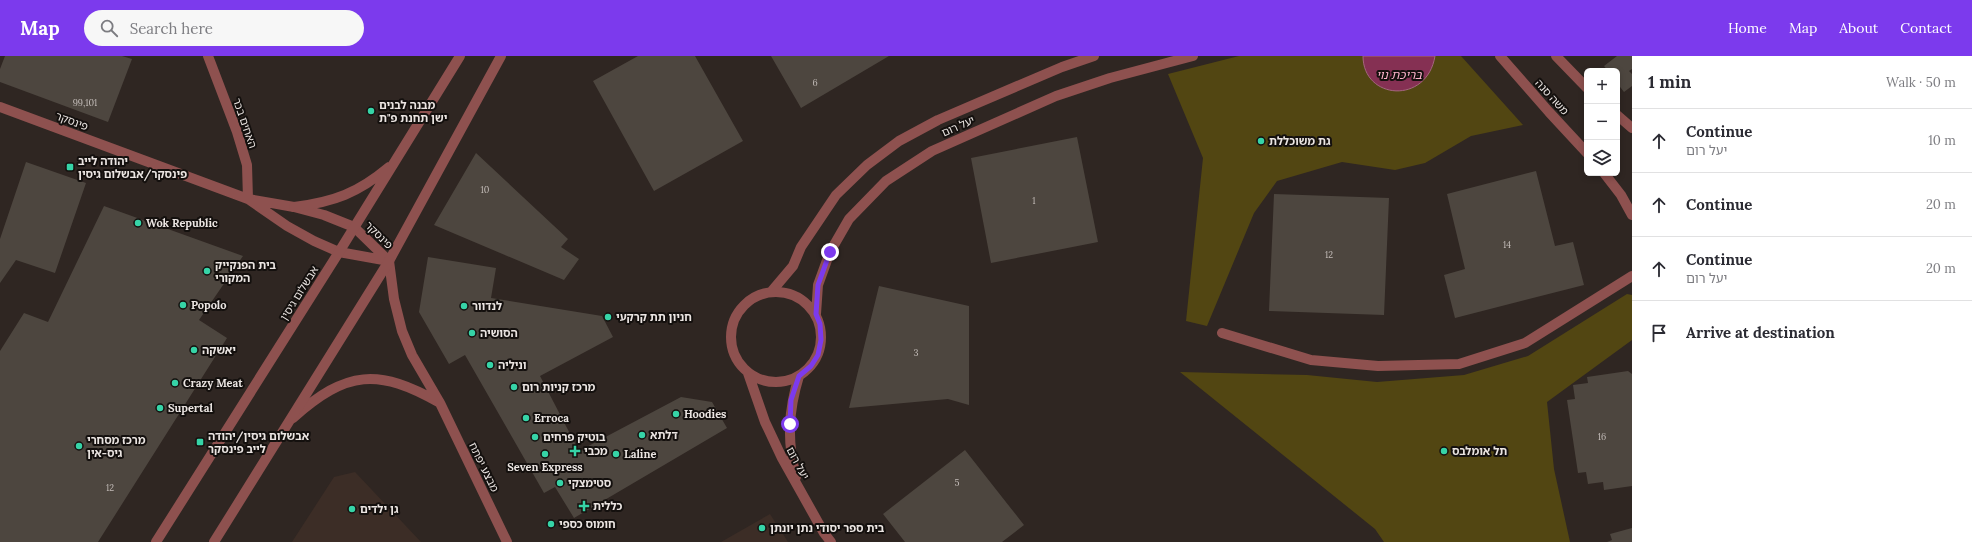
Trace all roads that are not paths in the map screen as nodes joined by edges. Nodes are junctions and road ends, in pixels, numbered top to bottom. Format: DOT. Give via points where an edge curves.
graph roads {
  1 [pos="208,56"];
  2 [pos="460,56"];
  3 [pos="501,56"];
  4 [pos="1094,56"];
  5 [pos="1193,56"];
  6 [pos="1500,56"];
  7 [pos="1556,56"];
  8 [pos="1584,85"];
  9 [pos="0,107"];
  10 [pos="1620,118"];
  11 [pos="1632,128"];
  12 [pos="1584,150"];
  13 [pos="396,160"];
  14 [pos="1606,176"];
  15 [pos="248,199"];
  16 [pos="294,207"];
  17 [pos="1632,215"];
  18 [pos="354,227"];
  19 [pos="339,252"];
  20 [pos="388,261"];
  21 [pos="1632,276"];
  22 [pos="771,292"];
  23 [pos="816,314"];
  24 [pos="1222,334"];
  25 [pos="748,373"];
  26 [pos="799,376"];
  27 [pos="440,403"];
  28 [pos="288,422"];
  29 [pos="803,496"];
  30 [pos="156,542"];
  31 [pos="214,542"];
  32 [pos="507,542"];
  33 [pos="831,542"];
  1 -- 15 [label="street, האחים בכר" via="247,165"];
  2 -- 13 [label="street, אבשלום גיסין"];
  3 -- 20 [label="street"];
  4 -- 22 [label="street, יעל רום" via="945,117 899,141 867,165 836,195 801,248 793,266"];
  5 -- 23 [label="street, יעל רום" via="1110,78 1056,96 932,151 886,181 849,219 830,252 818,285"];
  6 -- 12 [label="street, משה סנה"];
  7 -- 8 [label="street"];
  9 -- 15 [label="street, פינסקר"];
  10 -- 11 [label="street"];
  13 -- 16 [label="street" via="375,178 348,194 322,204"];
  13 -- 18 [label="street, אבשלום גיסין"];
  14 -- 17 [label="street"];
  15 -- 16 [label="street, פינסקר"];
  15 -- 19 [label="street, פינסקר" via="288,226"];
  16 -- 18 [label="street, פינסקר"];
  18 -- 19 [label="street, אבשלום גיסין"];
  18 -- 20 [label="street, פינסקר"];
  19 -- 20 [label="street, פינסקר"];
  19 -- 30 [label="street, אבשלום גיסין"];
  20 -- 27 [label="street, מבצע יפתח" via="402,330 412,355"];
  20 -- 28 [label="street"];
  21 -- 24 [label="street" via="1525,344 1459,364 1378,366 1311,360"];
  22 -- 23 [label="street" via="780,291 802,299"];
  22 -- 25 [label="street" via="749,300 741,307 732,325 730,340 733,354"];
  23 -- 26 [label="street" via="820,324 821,340 818,355 811,366"];
  25 -- 26 [label="street" via="769,382 786,382"];
  25 -- 29 [label="street, יעל רום" via="769,430"];
  26 -- 29 [label="street, יעל רום" via="791,400 790,452"];
  27 -- 28 [label="street" via="396,382 371,378 350,381 333,388 313,400"];
  27 -- 32 [label="street, מבצע יפתח"];
  28 -- 31 [label="street"];
  29 -- 33 [label="street, יעל רום"];
}
